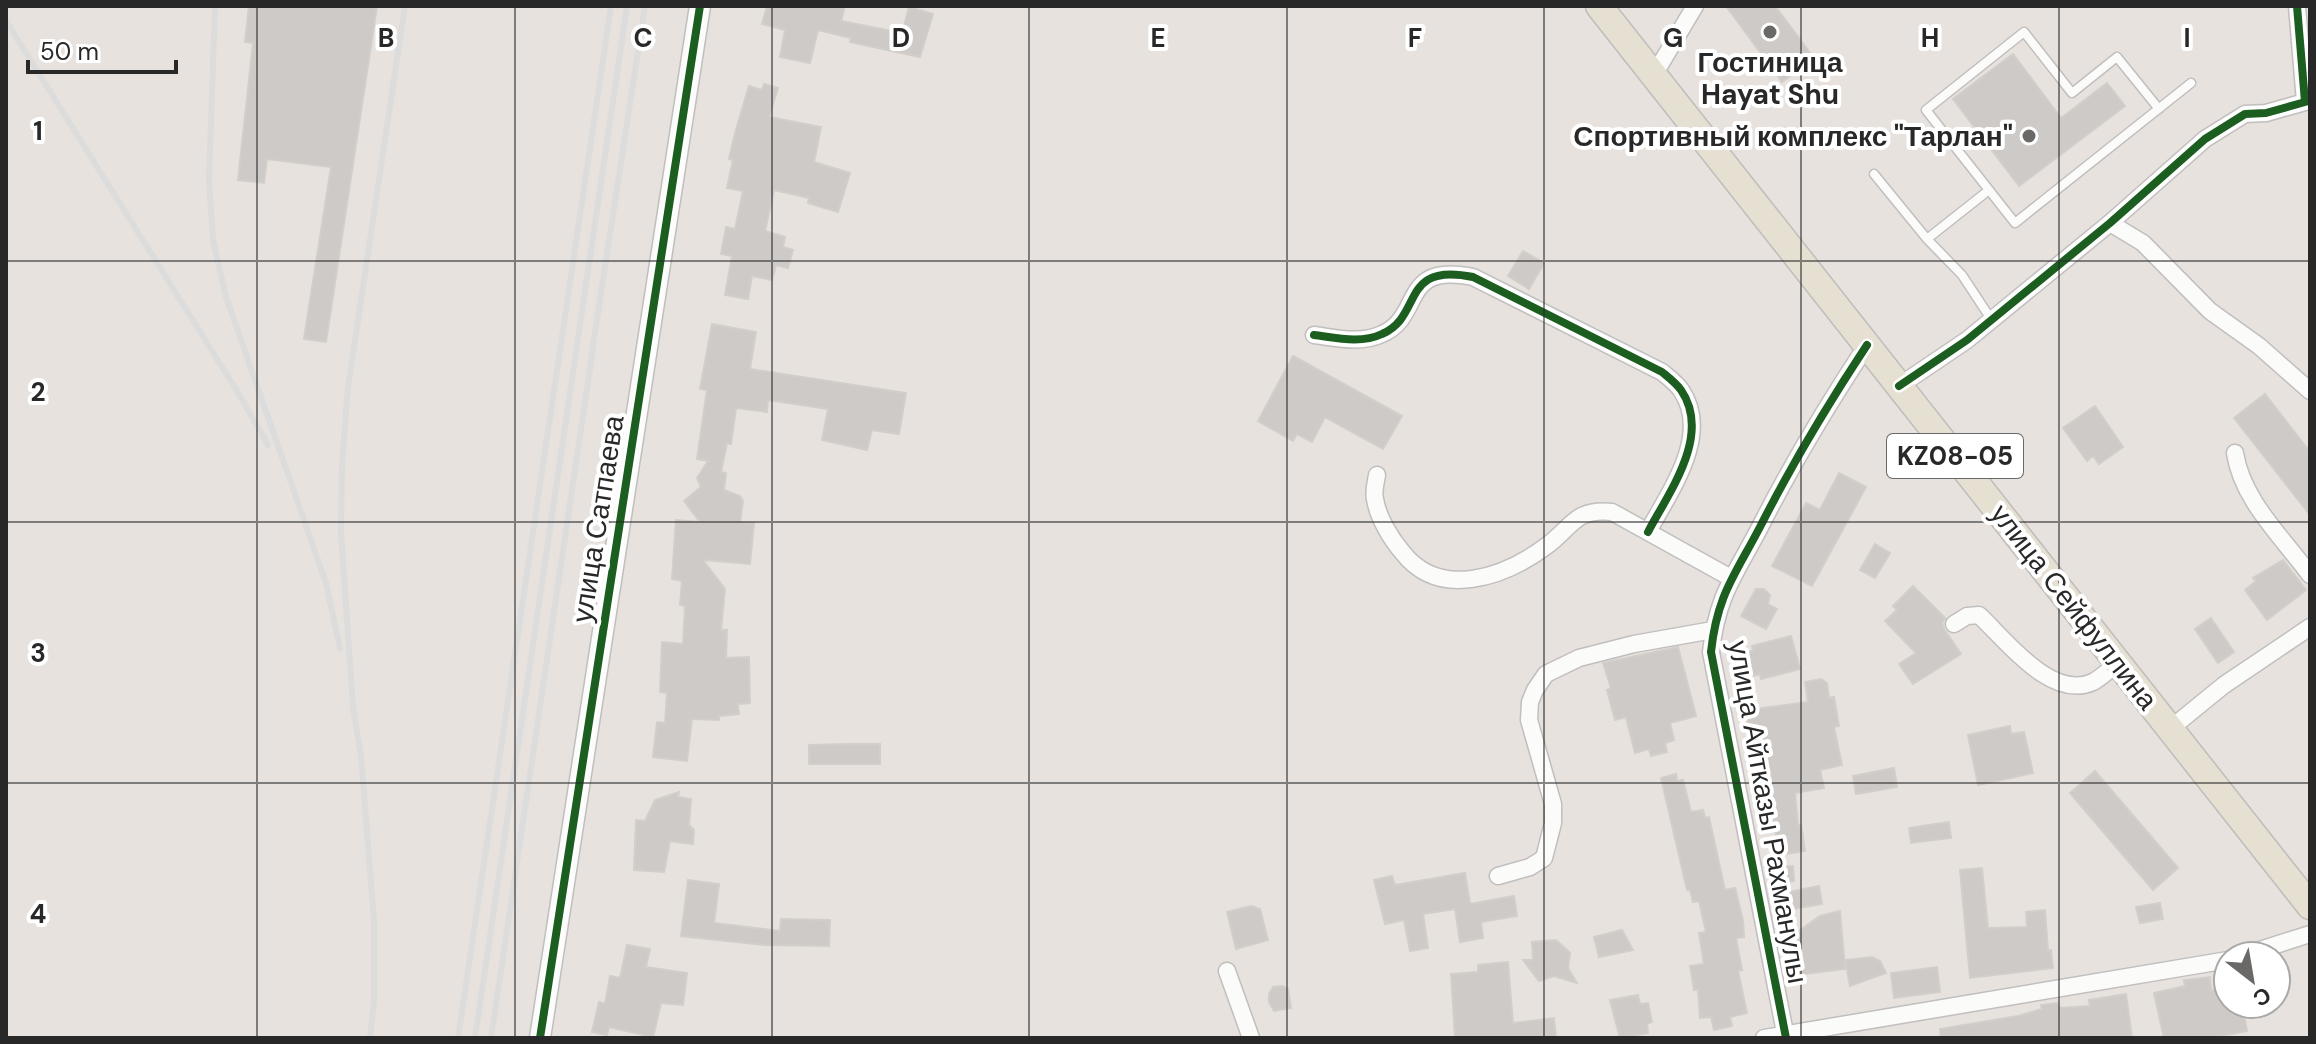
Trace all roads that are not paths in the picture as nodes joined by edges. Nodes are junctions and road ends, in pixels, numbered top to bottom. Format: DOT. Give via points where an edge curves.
graph roads {
  1 [pos="700,6"];
  2 [pos="1599,6"];
  3 [pos="1695,6"];
  4 [pos="2297,6"];
  5 [pos="1654,75"];
  6 [pos="2191,83"];
  7 [pos="2307,86"];
  8 [pos="2159,109"];
  9 [pos="1874,174"];
  10 [pos="1989,190"];
  11 [pos="2110,223"];
  12 [pos="1927,239"];
  13 [pos="1992,320"];
  14 [pos="1314,335"];
  15 [pos="1867,345"];
  16 [pos="1899,386"];
  17 [pos="2310,391"];
  18 [pos="2235,453"];
  19 [pos="1377,475"];
  20 [pos="1648,532"];
  21 [pos="2310,575"];
  22 [pos="1731,578"];
  23 [pos="1954,624"];
  24 [pos="2310,627"];
  25 [pos="1713,630"];
  26 [pos="2118,663"];
  27 [pos="2170,729"];
  28 [pos="1498,876"];
  29 [pos="2310,906"];
  30 [pos="2212,963"];
  31 [pos="1227,971"];
  32 [pos="1786,1037"];
  33 [pos="540,1038"];
  34 [pos="1251,1038"];
  35 [pos="1764,1038"];
  1 -- 33 [label="street, улица Сатпаева"];
  2 -- 5 [label="main road, улица Сейфуллина / KZ08-05"];
  3 -- 5 [label="street"];
  4 -- 7 [label="street"];
  5 -- 15 [label="main road, улица Сейфуллина / KZ08-05"];
  6 -- 8 [label="lane"];
  7 -- 11 [label="street" via="2305,102 2245,114 2205,139"];
  8 -- 10 [label="lane" via="2015,223"];
  8 -- 10 [label="lane" via="2117,57 2072,93 2024,32 1926,110"];
  9 -- 12 [label="lane"];
  10 -- 12 [label="lane"];
  11 -- 13 [label="street"];
  11 -- 17 [label="street" via="2143,243 2210,311"];
  12 -- 13 [label="lane" via="1962,275"];
  13 -- 16 [label="street"];
  14 -- 20 [label="street" via="1355,340 1386,333 1425,282 1455,273 1473,277 1662,372 1680,387 1691,428 1688,455"];
  15 -- 16 [label="main road, улица Сейфуллина / KZ08-05"];
  15 -- 22 [label="street, улица Айтказы Рахманулы" via="1789,470"];
  16 -- 26 [label="main road, улица Сейфуллина / KZ08-05"];
  18 -- 21 [label="street" via="2238,472 2256,502"];
  19 -- 20 [label="street" via="1374,498 1393,540 1408,560 1447,581 1488,576 1521,562 1572,521 1597,510 1612,512"];
  20 -- 22 [label="street"];
  22 -- 25 [label="street, улица Айтказы Рахманулы"];
  23 -- 26 [label="street" via="1979,615 2028,665 2076,686 2092,682"];
  24 -- 27 [label="street"];
  25 -- 28 [label="street" via="1579,658 1546,674 1530,702 1529,720 1553,804 1550,834 1544,858"];
  25 -- 32 [label="street, улица Айтказы Рахманулы" via="1711,652"];
  26 -- 27 [label="main road, улица Сейфуллина / KZ08-05"];
  27 -- 29 [label="main road, улица Сейфуллина / KZ08-05"];
  30 -- 32 [label="street"];
  31 -- 34 [label="street"];
  32 -- 35 [label="street"];
}
